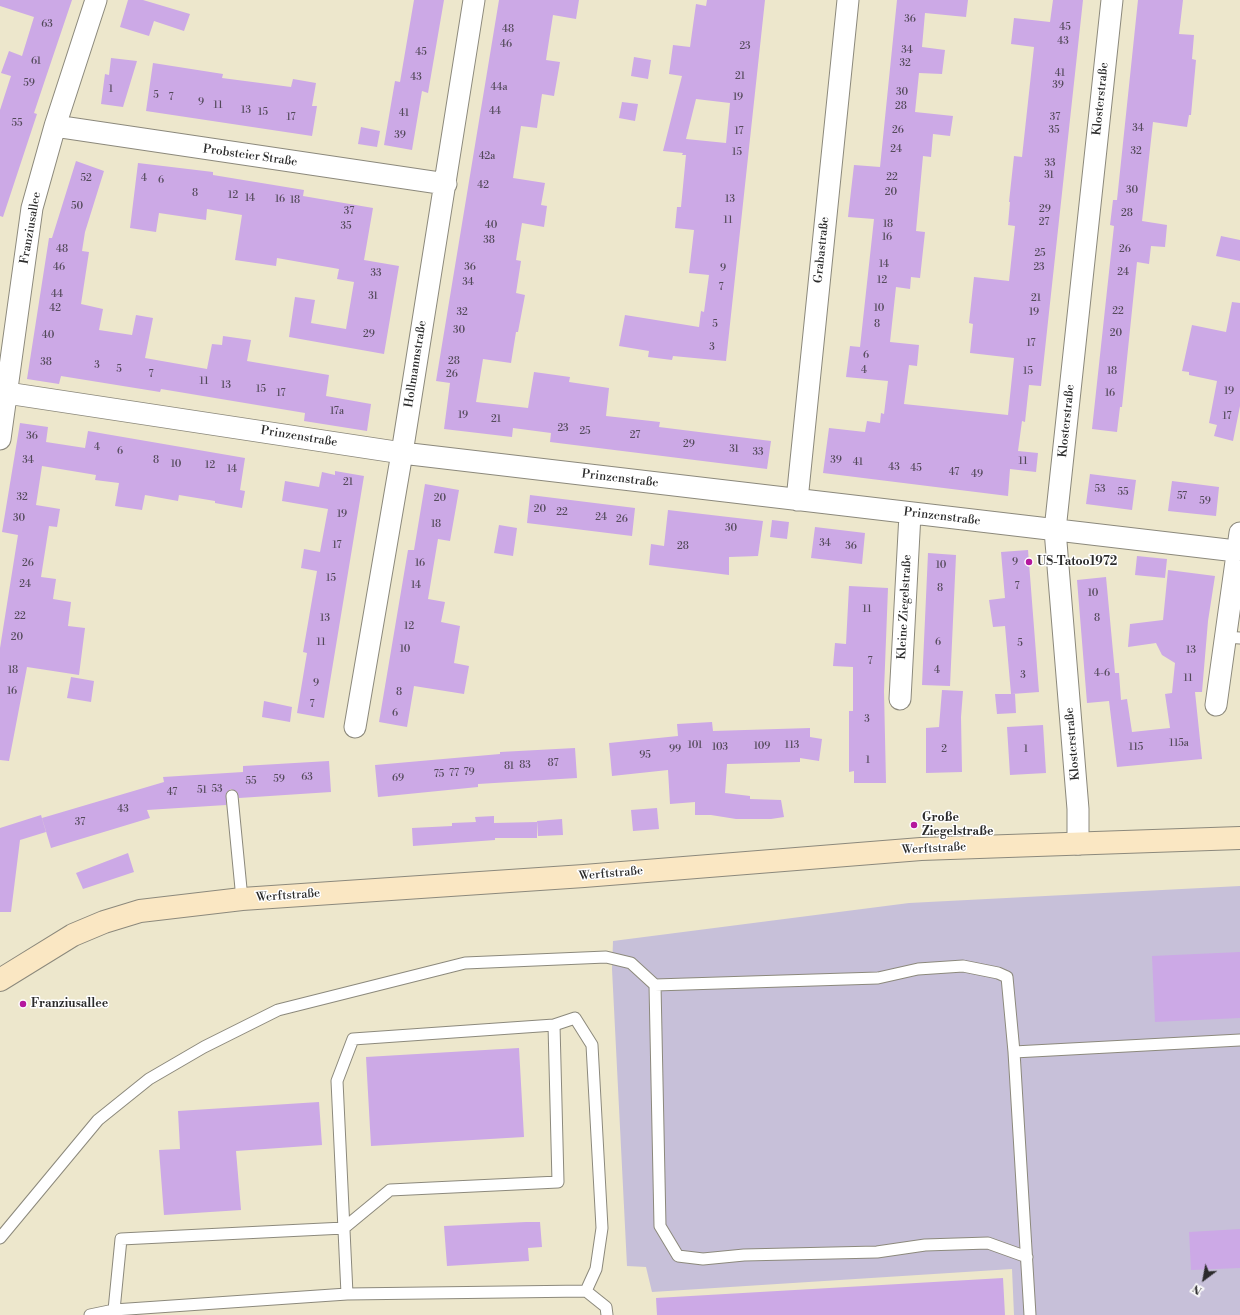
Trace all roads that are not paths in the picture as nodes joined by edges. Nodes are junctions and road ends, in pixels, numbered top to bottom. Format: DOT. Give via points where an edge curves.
graph roads {
  1 [pos="96,0"];
  2 [pos="474,0"];
  3 [pos="848,0"];
  4 [pos="1112,0"];
  5 [pos="54,126"];
  6 [pos="446,184"];
  7 [pos="7,393"];
  8 [pos="0,439"];
  9 [pos="402,453"];
  10 [pos="797,500"];
  11 [pos="910,514"];
  12 [pos="1055,530"];
  13 [pos="1238,542"];
  14 [pos="1232,637"];
  15 [pos="900,699"];
  16 [pos="1216,705"];
  17 [pos="354,727"];
  18 [pos="232,796"];
  19 [pos="1240,838"];
  20 [pos="1078,844"];
  21 [pos="242,898"];
  22 [pos="0,980"];
  23 [pos="655,985"];
  24 [pos="554,1025"];
  25 [pos="1240,1040"];
  26 [pos="1014,1052"];
  27 [pos="344,1228"];
  28 [pos="0,1238"];
  29 [pos="1026,1257"];
  30 [pos="586,1291"];
  31 [pos="347,1294"];
  32 [pos="114,1310"];
  33 [pos="90,1315"];
  34 [pos="607,1315"];
  35 [pos="1030,1315"];
  1 -- 5 [label="street, Franziusallee"];
  2 -- 6 [label="street, Hollmannstraße"];
  3 -- 10 [label="street, Grabastraße"];
  4 -- 12 [label="street, Klosterstraße"];
  5 -- 6 [label="street, Probsteier Straße"];
  5 -- 7 [label="street, Franziusallee" via="32,208"];
  6 -- 9 [label="street, Hollmannstraße"];
  7 -- 8 [label="street, Franziusallee"];
  7 -- 9 [label="street, Prinzenstraße"];
  9 -- 10 [label="street, Prinzenstraße"];
  9 -- 17 [label="street, Hollmannstraße"];
  10 -- 11 [label="street, Prinzenstraße"];
  11 -- 12 [label="street, Prinzenstraße"];
  11 -- 15 [label="street, Kleine Ziegelstraße"];
  12 -- 13 [label="street, Prinzenstraße"];
  12 -- 20 [label="street, Klosterstraße" via="1078,810"];
  13 -- 14 [label="street"];
  14 -- 16 [label="street"];
  18 -- 21 [label="lane"];
  19 -- 20 [label="main road, Werftstraße"];
  20 -- 21 [label="main road, Werftstraße" via="921,849 576,877"];
  21 -- 22 [label="main road, Werftstraße" via="140,911 104,922 73,936"];
  23 -- 26 [label="lane" via="878,978 918,969 963,966 1007,977"];
  23 -- 28 [label="lane" via="631,963 606,957 465,963 278,1010 149,1079 98,1120"];
  23 -- 29 [label="lane" via="660,1226 678,1256 703,1259 744,1255 877,1252 925,1245 988,1243"];
  24 -- 27 [label="lane" via="558,1182 390,1190"];
  24 -- 27 [label="lane" via="353,1040 337,1082"];
  24 -- 30 [label="lane" via="575,1018 592,1045 602,1228 596,1270"];
  25 -- 26 [label="lane"];
  26 -- 29 [label="lane"];
  27 -- 31 [label="lane"];
  27 -- 32 [label="lane" via="121,1239"];
  29 -- 35 [label="lane"];
  30 -- 31 [label="lane"];
  30 -- 34 [label="lane" via="606,1307"];
  31 -- 32 [label="lane"];
  32 -- 33 [label="lane"];
}
